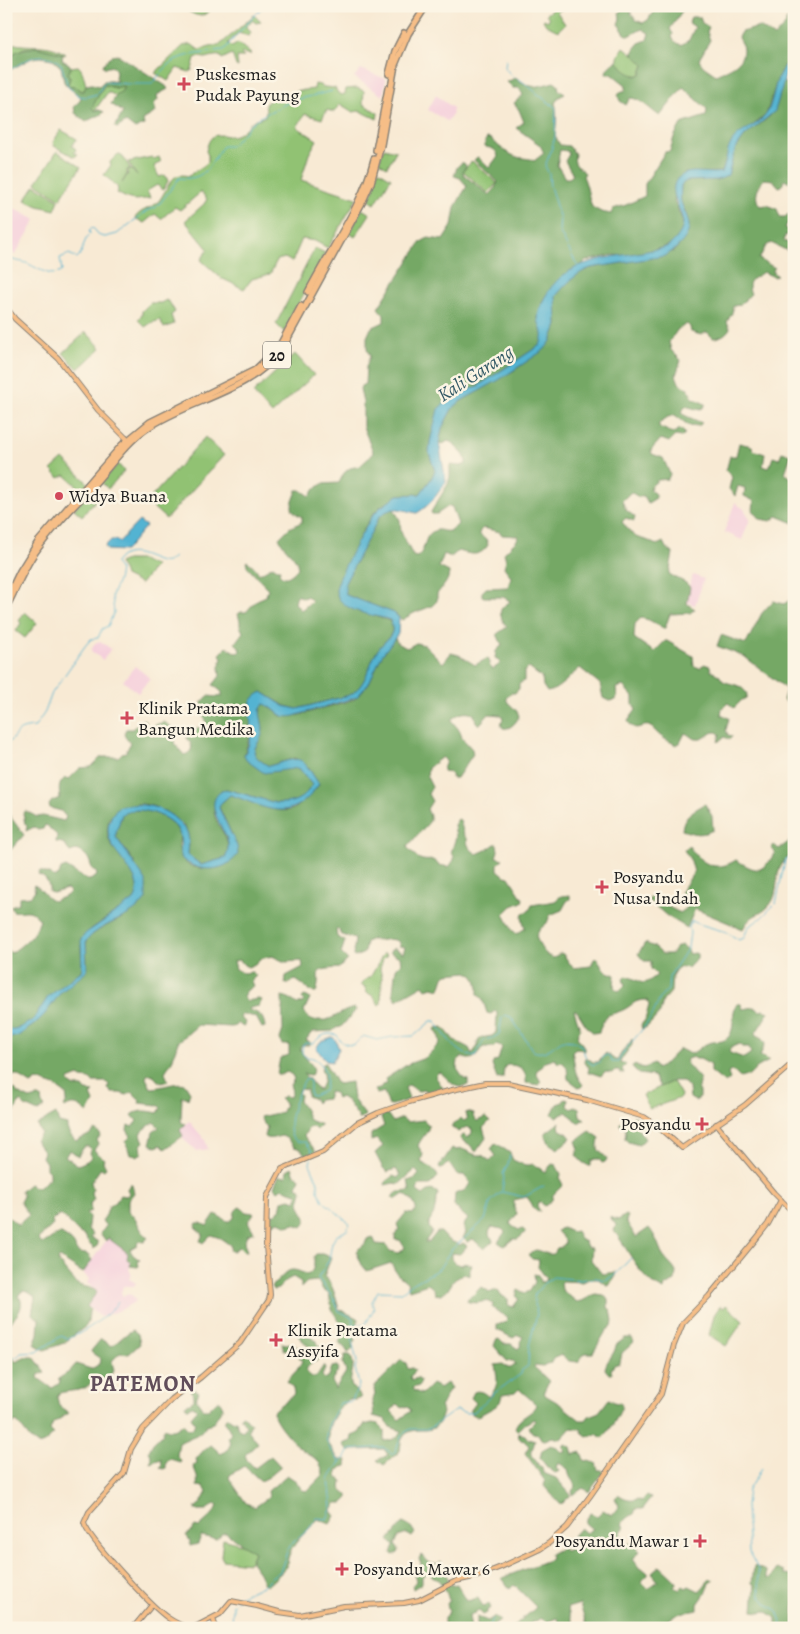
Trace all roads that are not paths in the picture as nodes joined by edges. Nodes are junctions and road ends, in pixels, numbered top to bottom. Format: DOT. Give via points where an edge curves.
graph roads {
  1 [pos="425,6"];
  2 [pos="6,307"];
  3 [pos="130,441"];
  4 [pos="6,600"];
  5 [pos="6,608"];
  6 [pos="794,1062"];
  7 [pos="716,1124"];
  8 [pos="781,1200"];
  9 [pos="794,1213"];
  10 [pos="152,1605"];
  11 [pos="213,1618"];
  12 [pos="133,1628"];
  13 [pos="189,1628"];
  14 [pos="193,1628"];
  15 [pos="216,1628"];
  1 -- 3 [label="highway, 20" via="395,51 372,173 279,346 255,370 150,422"];
  2 -- 3 [label="main road" via="58,358 102,414"];
  3 -- 4 [label="highway, 20" via="38,542"];
  3 -- 5 [label="highway, 20" via="40,546"];
  6 -- 7 [label="main road" via="745,1105"];
  7 -- 8 [label="main road"];
  7 -- 10 [label="main road" via="682,1148 642,1116 587,1100 492,1082 428,1096 378,1113 357,1122 323,1152 286,1166 267,1197 269,1300 237,1346 172,1399 143,1429 131,1449 124,1473 84,1521 100,1546"];
  8 -- 9 [label="main road"];
  8 -- 11 [label="main road" via="768,1224 682,1324 661,1394 590,1496 549,1543 512,1563 456,1581 419,1600 344,1606 300,1615 235,1601 229,1602"];
  10 -- 12 [label="main road"];
  10 -- 13 [label="main road" via="171,1620"];
  11 -- 14 [label="main road"];
  11 -- 15 [label="main road"];
}
